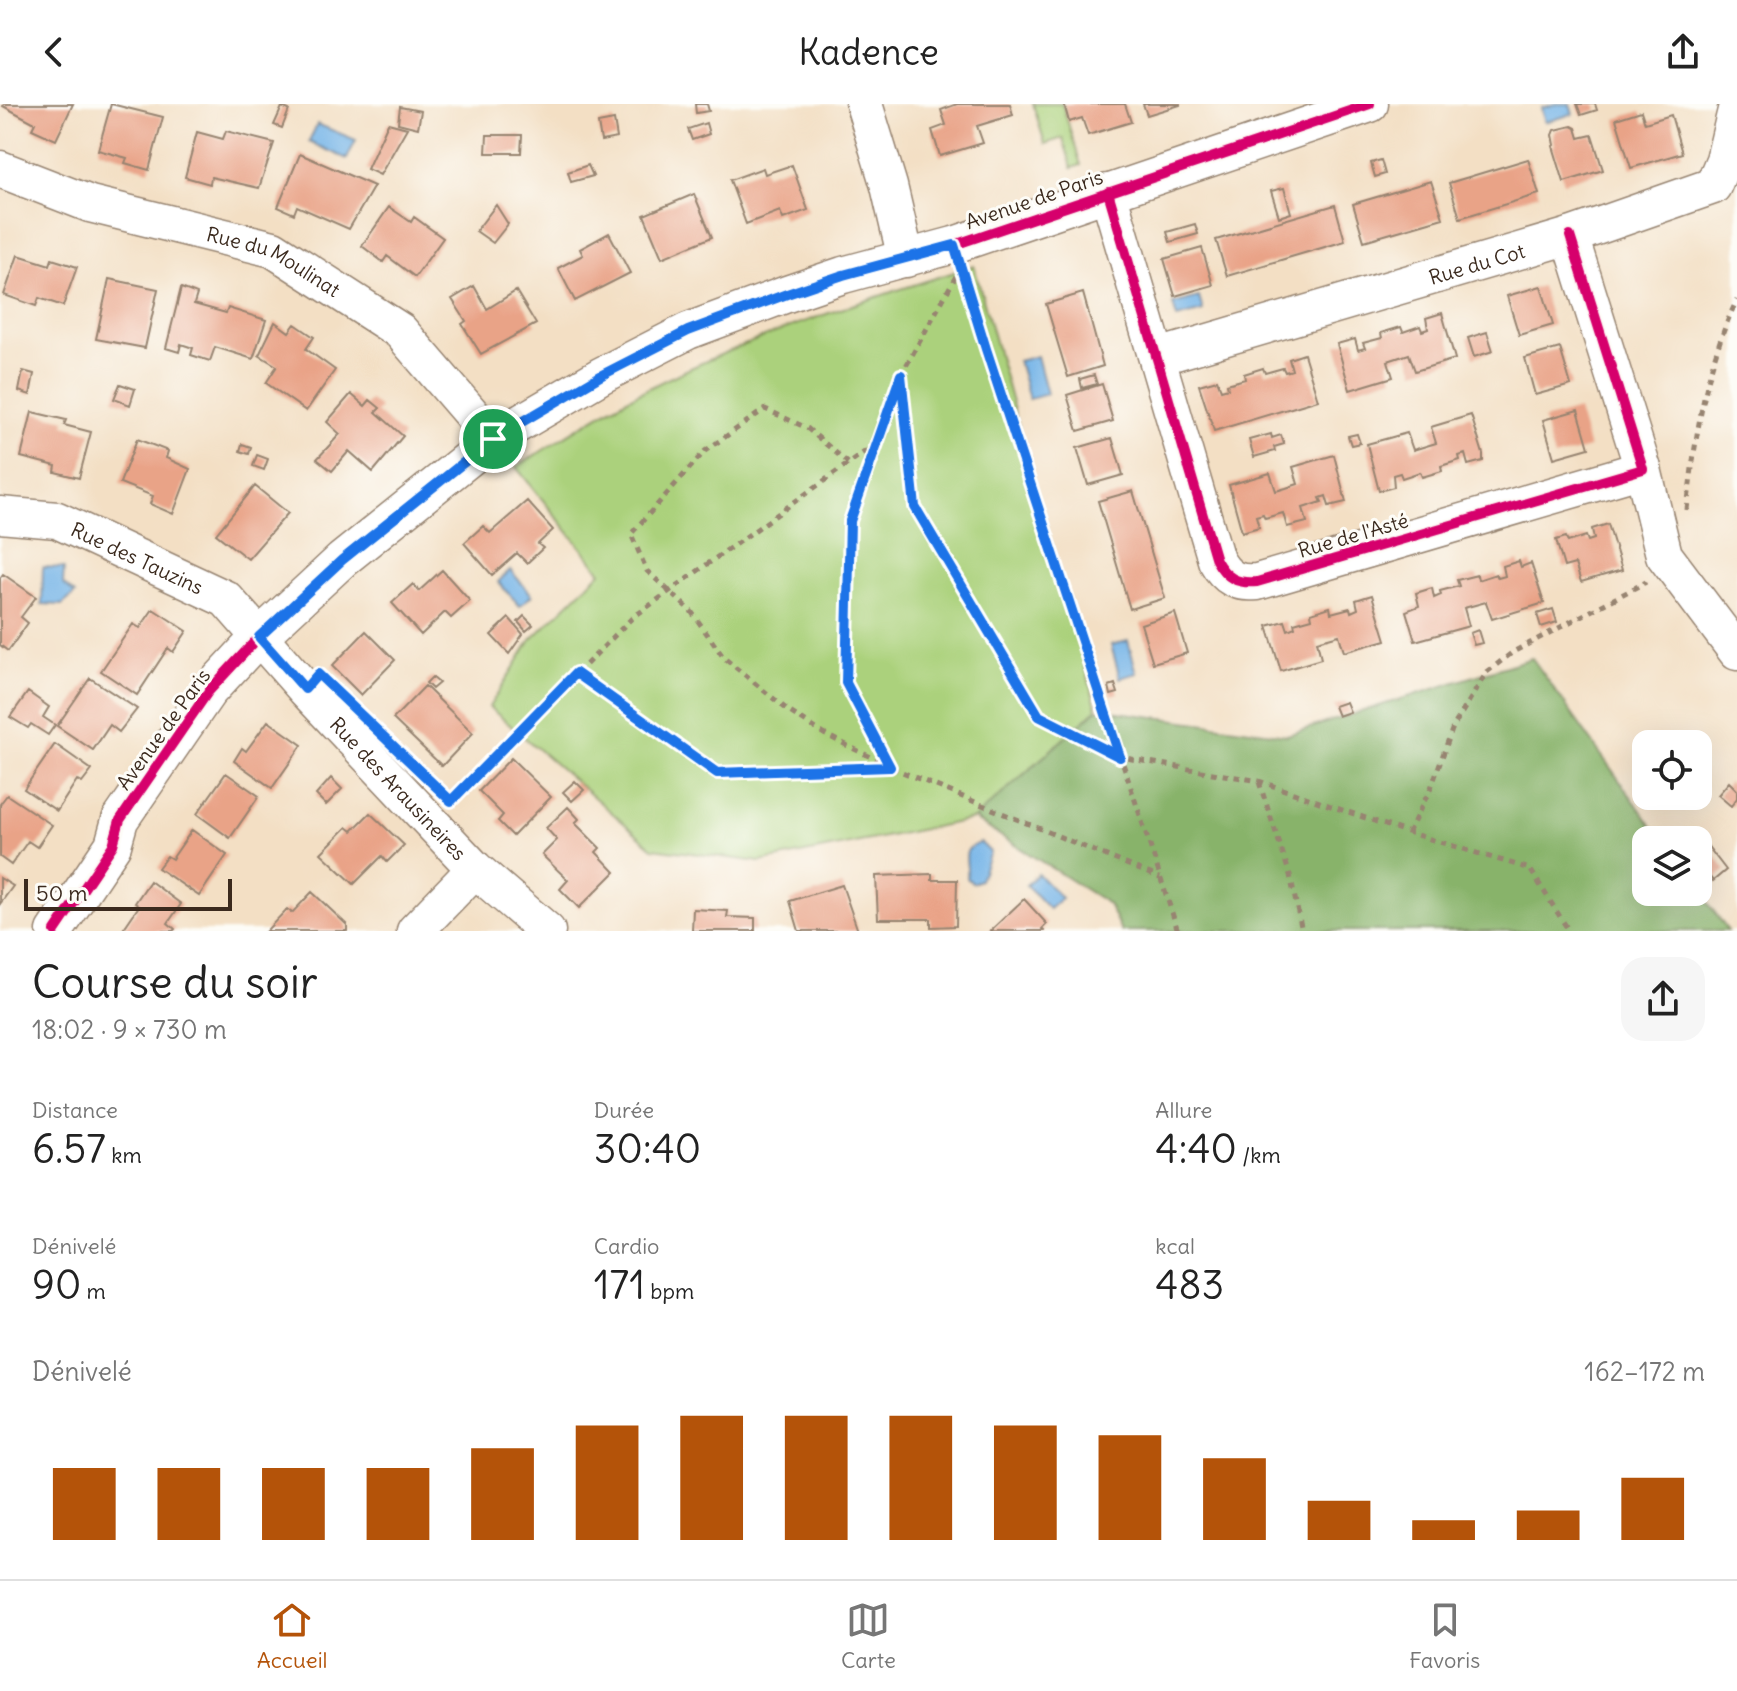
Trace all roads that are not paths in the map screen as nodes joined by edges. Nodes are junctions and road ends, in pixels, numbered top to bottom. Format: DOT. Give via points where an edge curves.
graph roads {
  1 [pos="864,104"];
  2 [pos="1370,104"];
  3 [pos="1737,106"];
  4 [pos="0,169"];
  5 [pos="1108,192"];
  6 [pos="1570,236"];
  7 [pos="906,259"];
  8 [pos="1158,357"];
  9 [pos="493,439"];
  10 [pos="1643,469"];
  11 [pos="0,515"];
  12 [pos="259,637"];
  13 [pos="1737,652"];
  14 [pos="475,869"];
  15 [pos="55,931"];
  16 [pos="415,931"];
  17 [pos="547,931"];
  1 -- 7 [label="street"];
  2 -- 5 [label="street, Avenue de Paris"];
  3 -- 6 [label="street, Rue du Cot" via="1713,186"];
  4 -- 9 [label="street, Rue du Moulinat" via="90,204 273,249 400,331"];
  5 -- 7 [label="street, Avenue de Paris"];
  5 -- 8 [label="street, Rue de l'Asté"];
  6 -- 8 [label="street, Rue du Cot"];
  6 -- 10 [label="street"];
  7 -- 9 [label="street, Avenue de Paris" via="801,289 688,331"];
  8 -- 10 [label="street, Rue de l'Asté" via="1216,560 1223,572 1242,584"];
  9 -- 12 [label="street, Avenue de Paris" via="342,560"];
  10 -- 13 [label="street" via="1664,555"];
  11 -- 12 [label="street, Rue des Tauzins" via="57,520 226,599"];
  12 -- 14 [label="street, Rue des Arausineires"];
  12 -- 15 [label="street, Avenue de Paris" via="208,692 120,820 113,845"];
  14 -- 16 [label="street, Rue des Arausineires"];
  14 -- 17 [label="street, Rue des Arausineires"];
}
